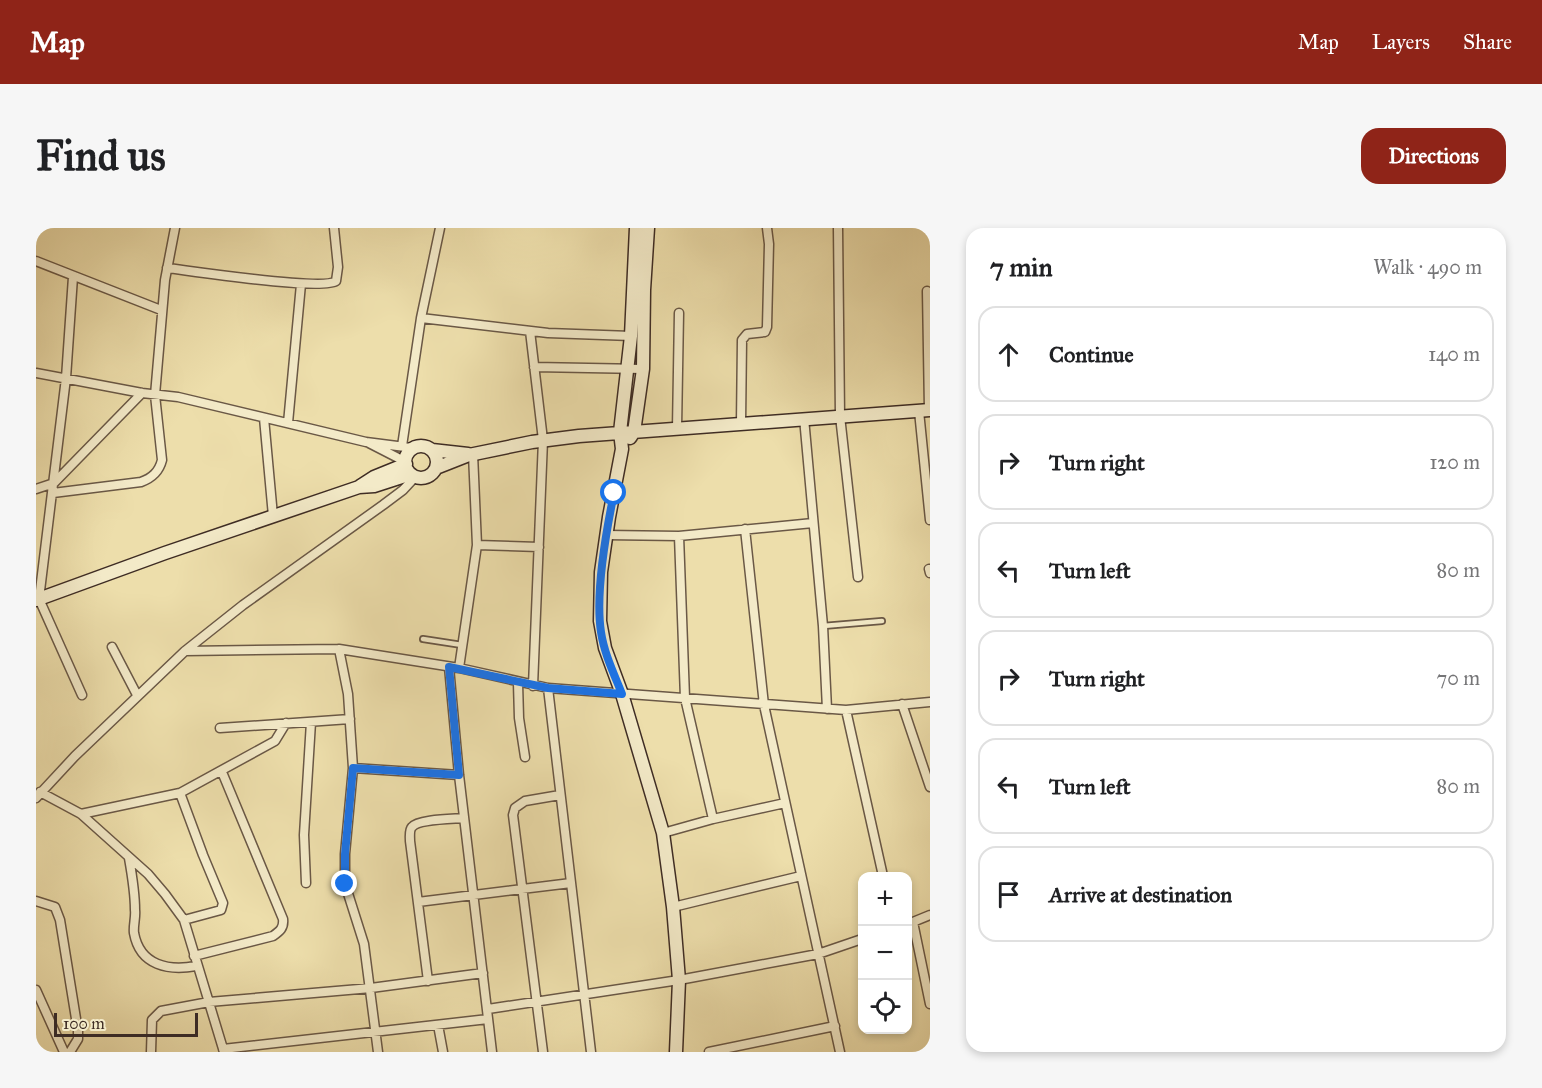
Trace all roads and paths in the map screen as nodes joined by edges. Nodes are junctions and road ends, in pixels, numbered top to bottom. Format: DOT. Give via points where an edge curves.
graph roads {
  1 [pos="175,228"];
  2 [pos="334,228"];
  3 [pos="440,228"];
  4 [pos="636,228"];
  5 [pos="648,228"];
  6 [pos="767,228"];
  7 [pos="838,228"];
  8 [pos="36,261"];
  9 [pos="167,268"];
  10 [pos="74,277"];
  11 [pos="301,284"];
  12 [pos="927,291"];
  13 [pos="161,310"];
  14 [pos="679,313"];
  15 [pos="422,318"];
  16 [pos="530,332"];
  17 [pos="632,336"];
  18 [pos="534,367"];
  19 [pos="629,369"];
  20 [pos="643,369"];
  21 [pos="36,373"];
  22 [pos="66,378"];
  23 [pos="142,393"];
  24 [pos="155,395"];
  25 [pos="926,410"];
  26 [pos="840,416"];
  27 [pos="264,418"];
  28 [pos="804,418"];
  29 [pos="288,423"];
  30 [pos="741,423"];
  31 [pos="677,428"];
  32 [pos="621,432"];
  33 [pos="634,432"];
  34 [pos="543,440"];
  35 [pos="366,442"];
  36 [pos="407,447"];
  37 [pos="622,449"];
  38 [pos="432,450"];
  39 [pos="471,454"];
  40 [pos="436,468"];
  41 [pos="410,469"];
  42 [pos="54,483"];
  43 [pos="36,489"];
  44 [pos="53,493"];
  45 [pos="273,516"];
  46 [pos="930,520"];
  47 [pos="813,523"];
  48 [pos="745,529"];
  49 [pos="606,535"];
  50 [pos="47,536"];
  51 [pos="679,536"];
  52 [pos="36,537"];
  53 [pos="477,545"];
  54 [pos="539,547"];
  55 [pos="858,577"];
  56 [pos="37,600"];
  57 [pos="882,621"];
  58 [pos="823,626"];
  59 [pos="423,639"];
  60 [pos="462,645"];
  61 [pos="112,647"];
  62 [pos="339,649"];
  63 [pos="185,651"];
  64 [pos="449,667"];
  65 [pos="459,668"];
  66 [pos="518,682"];
  67 [pos="533,686"];
  68 [pos="548,688"];
  69 [pos="622,694"];
  70 [pos="82,695"];
  71 [pos="137,695"];
  72 [pos="685,698"];
  73 [pos="930,702"];
  74 [pos="902,704"];
  75 [pos="764,705"];
  76 [pos="827,709"];
  77 [pos="846,711"];
  78 [pos="350,719"];
  79 [pos="311,722"];
  80 [pos="286,723"];
  81 [pos="220,728"];
  82 [pos="525,757"];
  83 [pos="353,768"];
  84 [pos="222,771"];
  85 [pos="459,775"];
  86 [pos="930,787"];
  87 [pos="180,793"];
  88 [pos="38,795"];
  89 [pos="560,795"];
  90 [pos="785,803"];
  91 [pos="81,814"];
  92 [pos="464,818"];
  93 [pos="713,819"];
  94 [pos="663,833"];
  95 [pos="129,858"];
  96 [pos="882,872"];
  97 [pos="801,876"];
  98 [pos="306,883"];
  99 [pos="571,883"];
  100 [pos="521,890"];
  101 [pos="474,895"];
  102 [pos="36,901"];
  103 [pos="418,902"];
  104 [pos="673,907"];
  105 [pos="930,915"];
  106 [pos="184,920"];
  107 [pos="912,922"];
  108 [pos="911,926"];
  109 [pos="858,940"];
  110 [pos="818,954"];
  111 [pos="194,956"];
  112 [pos="196,966"];
  113 [pos="483,974"];
  114 [pos="679,980"];
  115 [pos="428,981"];
  116 [pos="371,988"];
  117 [pos="36,990"];
  118 [pos="585,994"];
  119 [pos="209,1002"];
  120 [pos="537,1002"];
  121 [pos="930,1004"];
  122 [pos="488,1009"];
  123 [pos="488,1019"];
  124 [pos="438,1025"];
  125 [pos="835,1026"];
  126 [pos="375,1032"];
  127 [pos="224,1051"];
  128 [pos="64,1052"];
  129 [pos="70,1052"];
  130 [pos="152,1052"];
  131 [pos="378,1052"];
  132 [pos="443,1052"];
  133 [pos="492,1052"];
  134 [pos="543,1052"];
  135 [pos="591,1052"];
  136 [pos="676,1052"];
  137 [pos="709,1052"];
  138 [pos="840,1052"];
  1 -- 9 [label="street"];
  2 -- 11 [label="street" via="336,281"];
  3 -- 15 [label="street"];
  4 -- 17 [label="street"];
  5 -- 20 [label="street"];
  6 -- 30 [label="street" via="767,327 765,332 747,334 742,340"];
  7 -- 26 [label="street"];
  8 -- 10 [label="street"];
  9 -- 11 [label="street"];
  9 -- 13 [label="street"];
  10 -- 13 [label="street"];
  10 -- 22 [label="street"];
  11 -- 29 [label="street"];
  12 -- 25 [label="street"];
  13 -- 24 [label="street"];
  14 -- 31 [label="street"];
  15 -- 16 [label="street"];
  15 -- 36 [label="street"];
  16 -- 17 [label="street"];
  16 -- 18 [label="street"];
  17 -- 19 [label="street"];
  18 -- 19 [label="street"];
  18 -- 34 [label="street"];
  19 -- 20 [label="street"];
  19 -- 32 [label="street"];
  20 -- 33 [label="street"];
  21 -- 22 [label="street"];
  22 -- 23 [label="street"];
  22 -- 42 [label="street"];
  23 -- 24 [label="street"];
  23 -- 42 [label="street"];
  24 -- 27 [label="street"];
  24 -- 44 [label="street" via="162,460 156,473 141,482"];
  25 -- 26 [label="street"];
  25 -- 46 [label="street"];
  26 -- 28 [label="street"];
  26 -- 55 [label="street"];
  27 -- 29 [label="street"];
  27 -- 45 [label="street"];
  28 -- 30 [label="street"];
  28 -- 47 [label="street"];
  29 -- 35 [label="street"];
  30 -- 31 [label="street"];
  31 -- 33 [label="street"];
  32 -- 33 [label="street"];
  32 -- 34 [label="street"];
  32 -- 37 [label="street"];
  33 -- 37 [label="street"];
  34 -- 39 [label="street"];
  34 -- 54 [label="street"];
  35 -- 36 [label="street"];
  35 -- 41 [label="street"];
  36 -- 38 [label="street"];
  36 -- 41 [label="street"];
  37 -- 49 [label="street"];
  38 -- 39 [label="street"];
  38 -- 40 [label="street"];
  39 -- 40 [label="street"];
  39 -- 53 [label="street"];
  40 -- 41 [label="street" via="429,476"];
  41 -- 45 [label="street" via="374,486 359,487"];
  41 -- 63 [label="street" via="403,490"];
  42 -- 43 [label="street"];
  42 -- 44 [label="street"];
  44 -- 50 [label="street"];
  45 -- 56 [label="street"];
  47 -- 48 [label="street"];
  47 -- 58 [label="street"];
  48 -- 51 [label="street"];
  48 -- 75 [label="street"];
  49 -- 51 [label="street"];
  49 -- 69 [label="street" via="601,572 601,633"];
  50 -- 52 [label="street"];
  50 -- 56 [label="street"];
  51 -- 72 [label="street"];
  53 -- 54 [label="street"];
  53 -- 60 [label="street"];
  54 -- 67 [label="street"];
  56 -- 70 [label="street"];
  57 -- 58 [label="lane"];
  58 -- 76 [label="street"];
  59 -- 60 [label="lane"];
  60 -- 65 [label="street"];
  61 -- 71 [label="street"];
  62 -- 63 [label="street"];
  62 -- 64 [label="street"];
  62 -- 78 [label="street"];
  63 -- 71 [label="street"];
  64 -- 65 [label="street"];
  64 -- 85 [label="street"];
  65 -- 66 [label="street"];
  66 -- 67 [label="street"];
  66 -- 82 [label="street"];
  67 -- 68 [label="street"];
  68 -- 69 [label="street"];
  68 -- 89 [label="street"];
  69 -- 72 [label="street"];
  69 -- 94 [label="street"];
  71 -- 88 [label="street"];
  72 -- 75 [label="street"];
  72 -- 93 [label="street"];
  73 -- 74 [label="street"];
  74 -- 77 [label="street"];
  74 -- 86 [label="street"];
  75 -- 76 [label="street"];
  75 -- 90 [label="street"];
  76 -- 77 [label="street"];
  77 -- 96 [label="street"];
  78 -- 79 [label="street"];
  78 -- 83 [label="street"];
  79 -- 80 [label="street"];
  79 -- 98 [label="street" via="304,835"];
  80 -- 81 [label="street"];
  80 -- 84 [label="street" via="275,741"];
  83 -- 85 [label="street"];
  83 -- 116 [label="street" via="345,884 364,944"];
  84 -- 87 [label="street"];
  84 -- 111 [label="street" via="283,925 273,936"];
  85 -- 92 [label="street"];
  87 -- 91 [label="street"];
  87 -- 106 [label="street" via="223,903 221,910"];
  88 -- 91 [label="street"];
  89 -- 99 [label="street"];
  89 -- 100 [label="street" via="525,801 514,808"];
  90 -- 93 [label="street"];
  90 -- 97 [label="street"];
  91 -- 95 [label="street"];
  92 -- 101 [label="street"];
  92 -- 103 [label="street" via="422,822 411,827"];
  93 -- 94 [label="street"];
  94 -- 104 [label="street"];
  95 -- 106 [label="street" via="165,894"];
  95 -- 112 [label="street" via="138,946 147,958 161,966"];
  97 -- 104 [label="street"];
  97 -- 110 [label="street"];
  99 -- 100 [label="street"];
  99 -- 118 [label="street"];
  100 -- 101 [label="street"];
  100 -- 120 [label="street"];
  101 -- 103 [label="street"];
  101 -- 113 [label="street"];
  102 -- 129 [label="street" via="55,907 60,920 78,1031"];
  103 -- 115 [label="street"];
  104 -- 114 [label="street"];
  105 -- 107 [label="street"];
  106 -- 111 [label="street"];
  108 -- 121 [label="street"];
  109 -- 110 [label="street"];
  110 -- 114 [label="street"];
  110 -- 125 [label="street"];
  111 -- 112 [label="street"];
  112 -- 119 [label="street"];
  113 -- 115 [label="street"];
  113 -- 122 [label="street"];
  114 -- 118 [label="street"];
  114 -- 136 [label="street"];
  115 -- 116 [label="street"];
  116 -- 119 [label="street"];
  116 -- 126 [label="street"];
  117 -- 128 [label="street"];
  118 -- 120 [label="street"];
  118 -- 135 [label="street"];
  119 -- 127 [label="street"];
  119 -- 130 [label="street" via="161,1011 153,1017"];
  120 -- 122 [label="street"];
  120 -- 134 [label="street"];
  122 -- 123 [label="street"];
  123 -- 124 [label="street"];
  123 -- 133 [label="street"];
  124 -- 126 [label="street"];
  124 -- 132 [label="street"];
  125 -- 137 [label="street"];
  125 -- 138 [label="street"];
  126 -- 127 [label="street"];
  126 -- 131 [label="street"];
}
